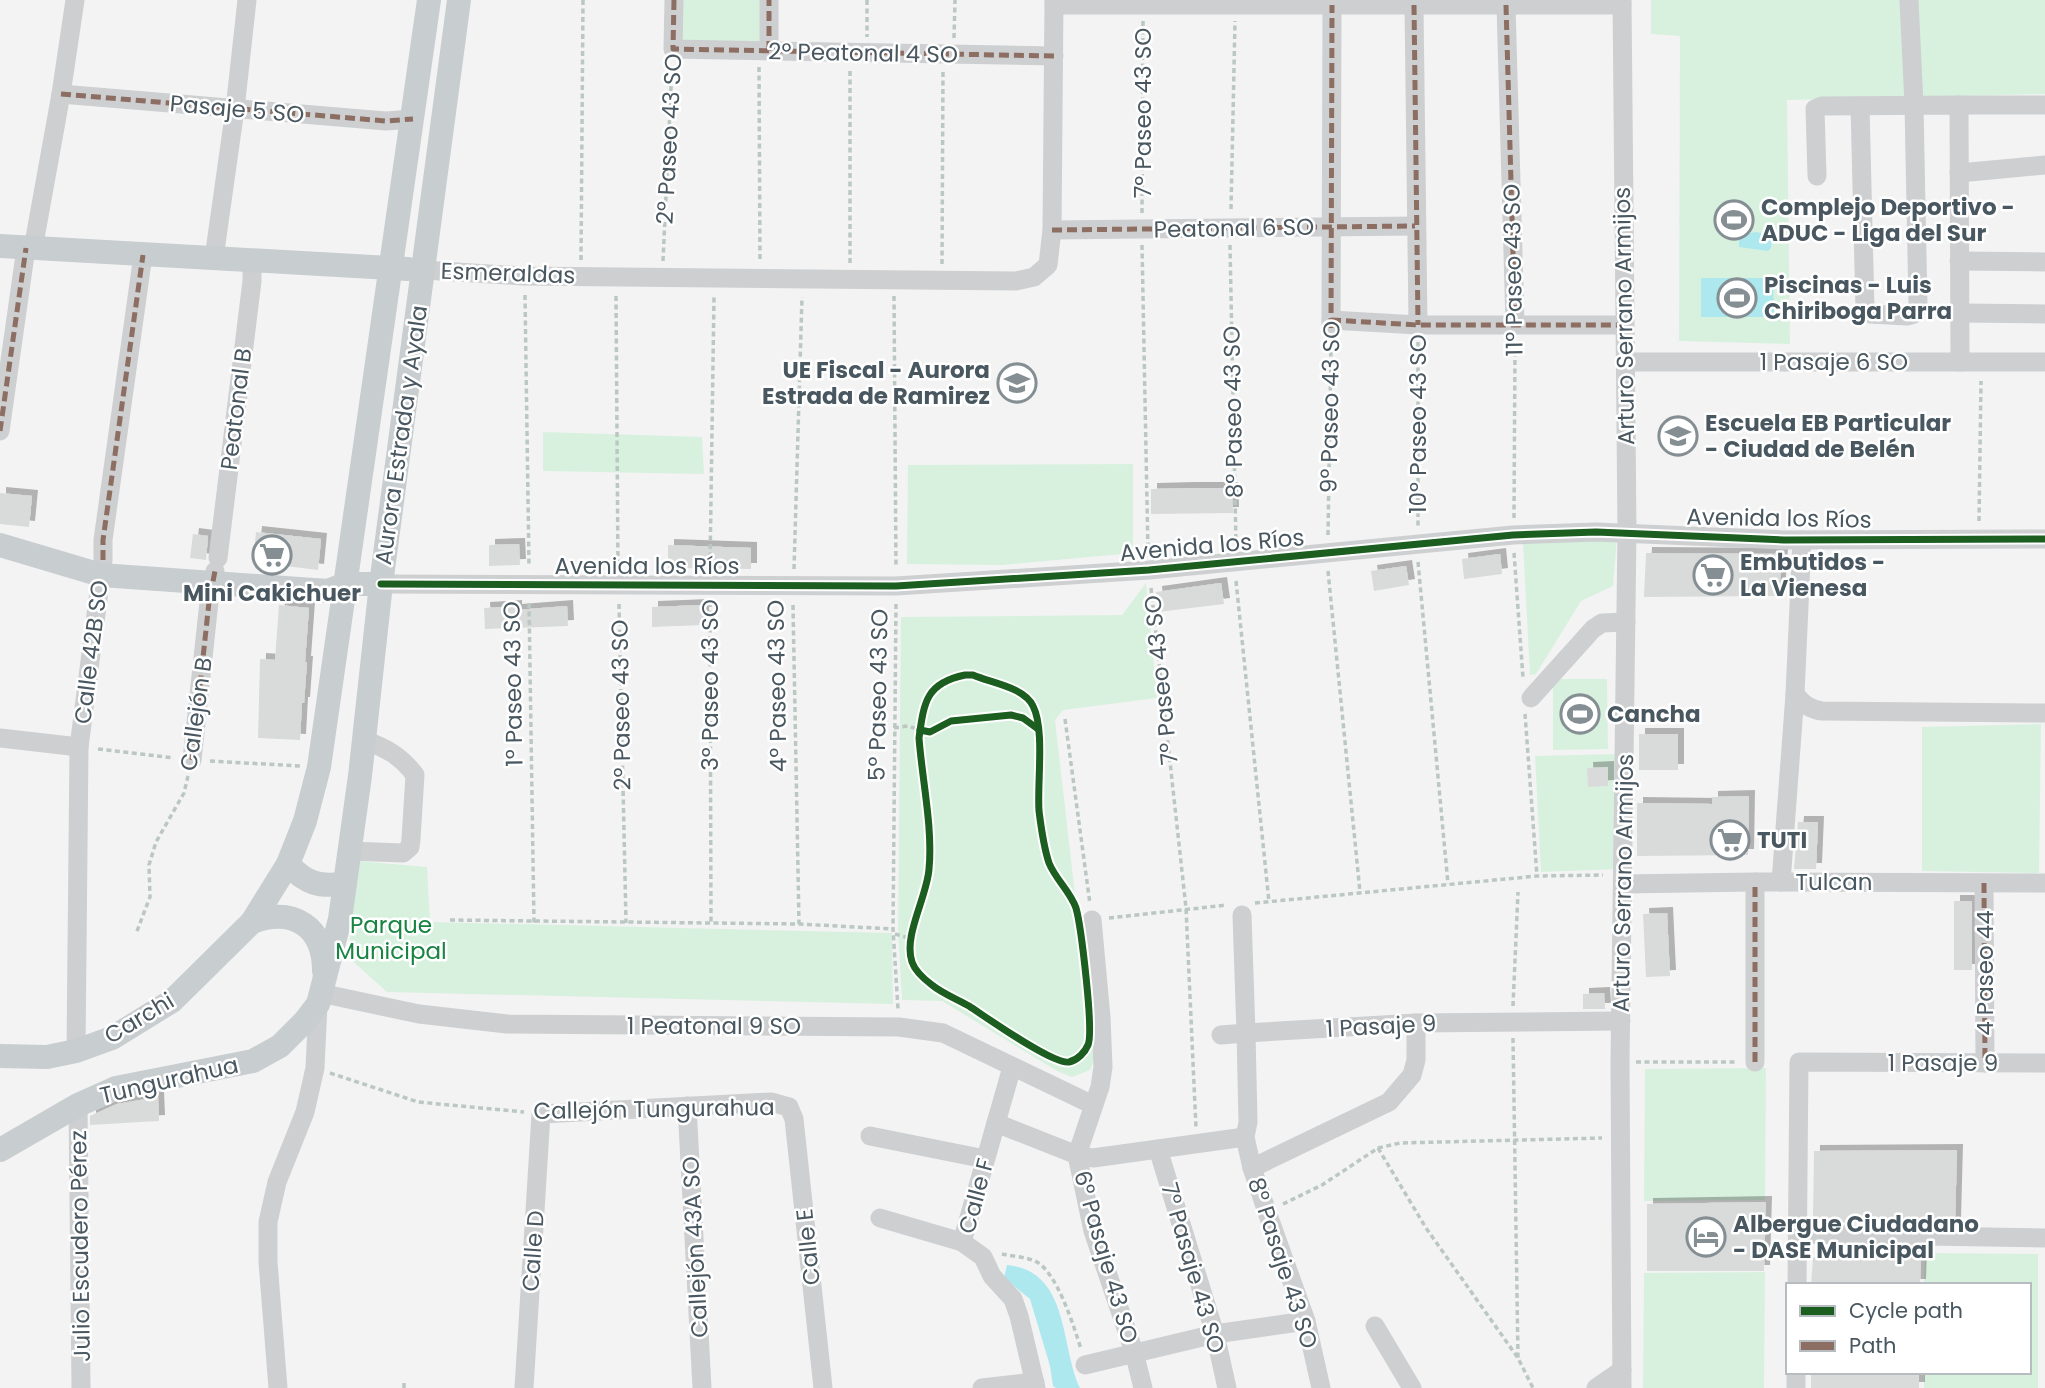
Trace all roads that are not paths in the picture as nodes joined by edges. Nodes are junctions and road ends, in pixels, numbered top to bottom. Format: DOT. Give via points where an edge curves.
graph roads {
  1 [pos="75,0"];
  2 [pos="247,0"];
  3 [pos="429,0"];
  4 [pos="459,0"];
  5 [pos="674,0"];
  6 [pos="769,0"];
  7 [pos="1909,0"];
  8 [pos="1054,2"];
  9 [pos="1164,2"];
  10 [pos="1256,2"];
  11 [pos="1341,3"];
  12 [pos="1445,3"];
  13 [pos="1531,3"];
  14 [pos="1622,3"];
  15 [pos="1414,5"];
  16 [pos="1506,5"];
  17 [pos="673,49"];
  18 [pos="764,51"];
  19 [pos="1054,56"];
  20 [pos="61,94"];
  21 [pos="1914,105"];
  22 [pos="1959,105"];
  23 [pos="2045,105"];
  24 [pos="1860,106"];
  25 [pos="235,109"];
  26 [pos="414,119"];
  27 [pos="2045,165"];
  28 [pos="1959,173"];
  29 [pos="1816,176"];
  30 [pos="1415,226"];
  31 [pos="1332,227"];
  32 [pos="1052,230"];
  33 [pos="0,246"];
  34 [pos="30,249"];
  35 [pos="144,255"];
  36 [pos="214,258"];
  37 [pos="252,261"];
  38 [pos="1959,261"];
  39 [pos="2045,262"];
  40 [pos="391,269"];
  41 [pos="424,270"];
  42 [pos="1959,313"];
  43 [pos="2045,314"];
  44 [pos="1515,324"];
  45 [pos="1418,325"];
  46 [pos="1624,325"];
  47 [pos="1624,362"];
  48 [pos="1960,362"];
  49 [pos="2045,362"];
  50 [pos="0,431"];
  51 [pos="0,528"];
  52 [pos="1628,532"];
  53 [pos="2045,539"];
  54 [pos="1802,540"];
  55 [pos="0,545"];
  56 [pos="102,568"];
  57 [pos="215,571"];
  58 [pos="346,584"];
  59 [pos="381,584"];
  60 [pos="1626,622"];
  61 [pos="1795,694"];
  62 [pos="1531,698"];
  63 [pos="2045,713"];
  64 [pos="0,738"];
  65 [pos="364,740"];
  66 [pos="79,747"];
  67 [pos="192,760"];
  68 [pos="349,851"];
  69 [pos="288,864"];
  70 [pos="1623,879"];
  71 [pos="1755,882"];
  72 [pos="1781,882"];
  73 [pos="345,883"];
  74 [pos="1984,883"];
  75 [pos="2045,883"];
  76 [pos="1242,908"];
  77 [pos="1092,920"];
  78 [pos="252,922"];
  79 [pos="321,993"];
  80 [pos="1621,1021"];
  81 [pos="1416,1023"];
  82 [pos="1246,1033"];
  83 [pos="1221,1035"];
  84 [pos="76,1051"];
  85 [pos="0,1056"];
  86 [pos="1755,1062"];
  87 [pos="1985,1063"];
  88 [pos="2045,1063"];
  89 [pos="1012,1068"];
  90 [pos="78,1105"];
  91 [pos="1093,1105"];
  92 [pos="687,1106"];
  93 [pos="789,1107"];
  94 [pos="541,1114"];
  95 [pos="996,1123"];
  96 [pos="870,1136"];
  97 [pos="1245,1138"];
  98 [pos="1158,1149"];
  99 [pos="0,1150"];
  100 [pos="1077,1155"];
  101 [pos="985,1160"];
  102 [pos="1252,1168"];
  103 [pos="880,1218"];
  104 [pos="1797,1234"];
  105 [pos="2045,1238"];
  106 [pos="962,1242"];
  107 [pos="1797,1283"];
  108 [pos="1306,1321"];
  109 [pos="1374,1326"];
  110 [pos="1214,1334"];
  111 [pos="1134,1352"];
  112 [pos="1086,1364"];
  113 [pos="1622,1379"];
  114 [pos="1035,1385"];
  115 [pos="81,1388"];
  116 [pos="278,1388"];
  117 [pos="524,1388"];
  118 [pos="702,1388"];
  119 [pos="823,1388"];
  120 [pos="982,1388"];
  121 [pos="1143,1388"];
  122 [pos="1227,1388"];
  123 [pos="1321,1388"];
  124 [pos="1412,1388"];
  125 [pos="1596,1388"];
  1 -- 20 [label="street"];
  2 -- 25 [label="street"];
  3 -- 26 [label="main road, Aurora Estrada y Ayala"];
  4 -- 41 [label="main road, Aurora Estrada y Ayala"];
  5 -- 17 [label="street, 2º Paseo 43 SO"];
  6 -- 18 [label="street"];
  7 -- 21 [label="street"];
  8 -- 9 [label="street"];
  8 -- 19 [label="street"];
  9 -- 10 [label="street"];
  10 -- 11 [label="street"];
  11 -- 15 [label="street"];
  11 -- 31 [label="street, 9º Paseo 43 SO"];
  12 -- 15 [label="street"];
  12 -- 16 [label="street"];
  13 -- 14 [label="street"];
  13 -- 16 [label="street"];
  14 -- 46 [label="street, Arturo Serrano Armijos"];
  15 -- 30 [label="street, 10º Paseo 43 SO"];
  16 -- 44 [label="street, 11º Paseo 43 SO"];
  17 -- 18 [label="street, 2º Peatonal 4 SO"];
  18 -- 19 [label="street, 2º Peatonal 4 SO"];
  19 -- 32 [label="street"];
  20 -- 25 [label="street, Pasaje 5 SO"];
  20 -- 34 [label="street"];
  21 -- 22 [label="street"];
  21 -- 24 [label="street"];
  21 -- 24 [label="street" via="1918,306 1907,316 1870,314 1865,309"];
  22 -- 23 [label="street"];
  22 -- 28 [label="street"];
  24 -- 29 [label="street" via="1815,109"];
  25 -- 26 [label="street, Pasaje 5 SO" via="386,121"];
  25 -- 36 [label="street"];
  26 -- 40 [label="main road, Aurora Estrada y Ayala"];
  27 -- 28 [label="street"];
  28 -- 38 [label="street"];
  30 -- 31 [label="street, Peatonal 6 SO"];
  30 -- 45 [label="street, 10º Paseo 43 SO"];
  31 -- 32 [label="street, Peatonal 6 SO"];
  31 -- 45 [label="street, 9º Paseo 43 SO" via="1331,324"];
  32 -- 41 [label="street, Esmeraldas" via="1048,265 1034,277 1016,281 524,276"];
  33 -- 34 [label="main road, Esmeraldas"];
  34 -- 35 [label="main road, Esmeraldas"];
  34 -- 50 [label="street"];
  35 -- 36 [label="main road, Esmeraldas"];
  35 -- 56 [label="street, Calle 42B SO"];
  36 -- 37 [label="main road, Esmeraldas"];
  37 -- 40 [label="main road, Esmeraldas"];
  37 -- 57 [label="street, Peatonal B"];
  38 -- 39 [label="street"];
  38 -- 42 [label="street"];
  40 -- 41 [label="main road, Esmeraldas"];
  40 -- 58 [label="main road, Aurora Estrada y Ayala"];
  41 -- 59 [label="main road, Aurora Estrada y Ayala"];
  42 -- 43 [label="street"];
  42 -- 48 [label="street"];
  44 -- 45 [label="street"];
  44 -- 46 [label="street"];
  46 -- 47 [label="street, Arturo Serrano Armijos"];
  47 -- 48 [label="street, 1 Pasaje 6 SO"];
  47 -- 52 [label="street, Arturo Serrano Armijos"];
  48 -- 49 [label="street, 1 Pasaje 6 SO"];
  51 -- 56 [label="main road, Avenida los Ríos"];
  52 -- 54 [label="street, Avenida los Ríos"];
  52 -- 59 [label="street, Avenida los Ríos" via="1513,535 1149,570 896,586"];
  52 -- 60 [label="street, Arturo Serrano Armijos"];
  53 -- 54 [label="street, Avenida los Ríos"];
  54 -- 61 [label="street"];
  55 -- 56 [label="main road, Avenida los Ríos"];
  56 -- 57 [label="main road, Avenida los Ríos"];
  56 -- 66 [label="street, Calle 42B SO"];
  57 -- 58 [label="main road, Avenida los Ríos" via="329,576"];
  57 -- 67 [label="street, Callejón B"];
  58 -- 59 [label="main road, Avenida los Ríos"];
  58 -- 69 [label="main road, Aurora Estrada y Ayala" via="319,767"];
  59 -- 65 [label="main road, Aurora Estrada y Ayala"];
  60 -- 62 [label="street" via="1602,623 1594,629"];
  60 -- 70 [label="street, Arturo Serrano Armijos"];
  61 -- 63 [label="street" via="1803,704 1822,711"];
  61 -- 72 [label="street"];
  64 -- 66 [label="street"];
  65 -- 68 [label="main road, Aurora Estrada y Ayala"];
  65 -- 68 [label="street" via="387,748 415,775 410,847 403,853"];
  66 -- 84 [label="street, Calle 42B SO"];
  68 -- 73 [label="main road, Aurora Estrada y Ayala"];
  69 -- 73 [label="main road" via="313,884"];
  69 -- 78 [label="main road, Aurora Estrada y Ayala"];
  70 -- 71 [label="street, Tulcan"];
  70 -- 80 [label="street, Arturo Serrano Armijos"];
  71 -- 72 [label="street, Tulcan"];
  71 -- 86 [label="street"];
  72 -- 74 [label="street, Tulcan"];
  73 -- 79 [label="main road, Aurora Estrada y Ayala"];
  74 -- 75 [label="street, Tulcan"];
  74 -- 87 [label="street, 4 Paseo 44"];
  76 -- 82 [label="street"];
  77 -- 91 [label="street, 6° Pasaje 43 SO" via="1103,1067"];
  78 -- 79 [label="main road" via="270,915 290,916 307,926 319,942 324,961"];
  78 -- 84 [label="main road, Carchi" via="172,1001 112,1038"];
  79 -- 89 [label="street, 1 Peatonal 9 SO" via="419,1014 507,1024 899,1027 943,1033"];
  79 -- 90 [label="main road, Tungurahua" via="305,1021 280,1046 253,1061 116,1088"];
  79 -- 116 [label="street" via="315,1068 305,1112 277,1182 268,1222"];
  80 -- 81 [label="street, 1 Pasaje 9"];
  80 -- 113 [label="street, Arturo Serrano Armijos"];
  81 -- 82 [label="street, 1 Pasaje 9"];
  81 -- 102 [label="street" via="1412,1075 1388,1102"];
  82 -- 83 [label="street, 1 Pasaje 9"];
  82 -- 97 [label="street"];
  84 -- 85 [label="main road, Carchi" via="47,1057"];
  87 -- 88 [label="street, 1 Pasaje 9"];
  87 -- 104 [label="street, 1 Pasaje 9" via="1799,1062"];
  89 -- 91 [label="street, 1 Peatonal 9 SO"];
  89 -- 95 [label="street, Calle F"];
  90 -- 99 [label="main road, Tungurahua"];
  90 -- 115 [label="street, Julio Escudero Pérez"];
  91 -- 100 [label="street, 6° Pasaje 43 SO"];
  92 -- 93 [label="street, Callejón Tungurahua" via="771,1102"];
  92 -- 94 [label="street, Callejón Tungurahua"];
  92 -- 118 [label="street, Callejón 43A SO"];
  93 -- 119 [label="street, Calle E" via="794,1119"];
  94 -- 117 [label="street, Calle D"];
  95 -- 100 [label="street"];
  95 -- 101 [label="street, Calle F"];
  96 -- 101 [label="street"];
  97 -- 98 [label="street"];
  97 -- 102 [label="street, 8° Pasaje 43 SO"];
  98 -- 100 [label="street" via="1093,1158"];
  98 -- 110 [label="street, 7° Pasaje 43 SO"];
  100 -- 111 [label="street, 6° Pasaje 43 SO" via="1093,1231"];
  101 -- 106 [label="street, Calle F"];
  102 -- 108 [label="street, 8° Pasaje 43 SO"];
  103 -- 106 [label="street"];
  104 -- 105 [label="street"];
  104 -- 107 [label="street"];
  106 -- 114 [label="street, Calle F" via="983,1256 992,1276 1013,1299"];
  108 -- 110 [label="street"];
  108 -- 123 [label="street, 8° Pasaje 43 SO"];
  109 -- 124 [label="street"];
  110 -- 111 [label="street"];
  110 -- 122 [label="street, 7° Pasaje 43 SO"];
  111 -- 112 [label="street"];
  111 -- 121 [label="street, 6° Pasaje 43 SO"];
  113 -- 125 [label="street"];
  114 -- 120 [label="street"];
}
